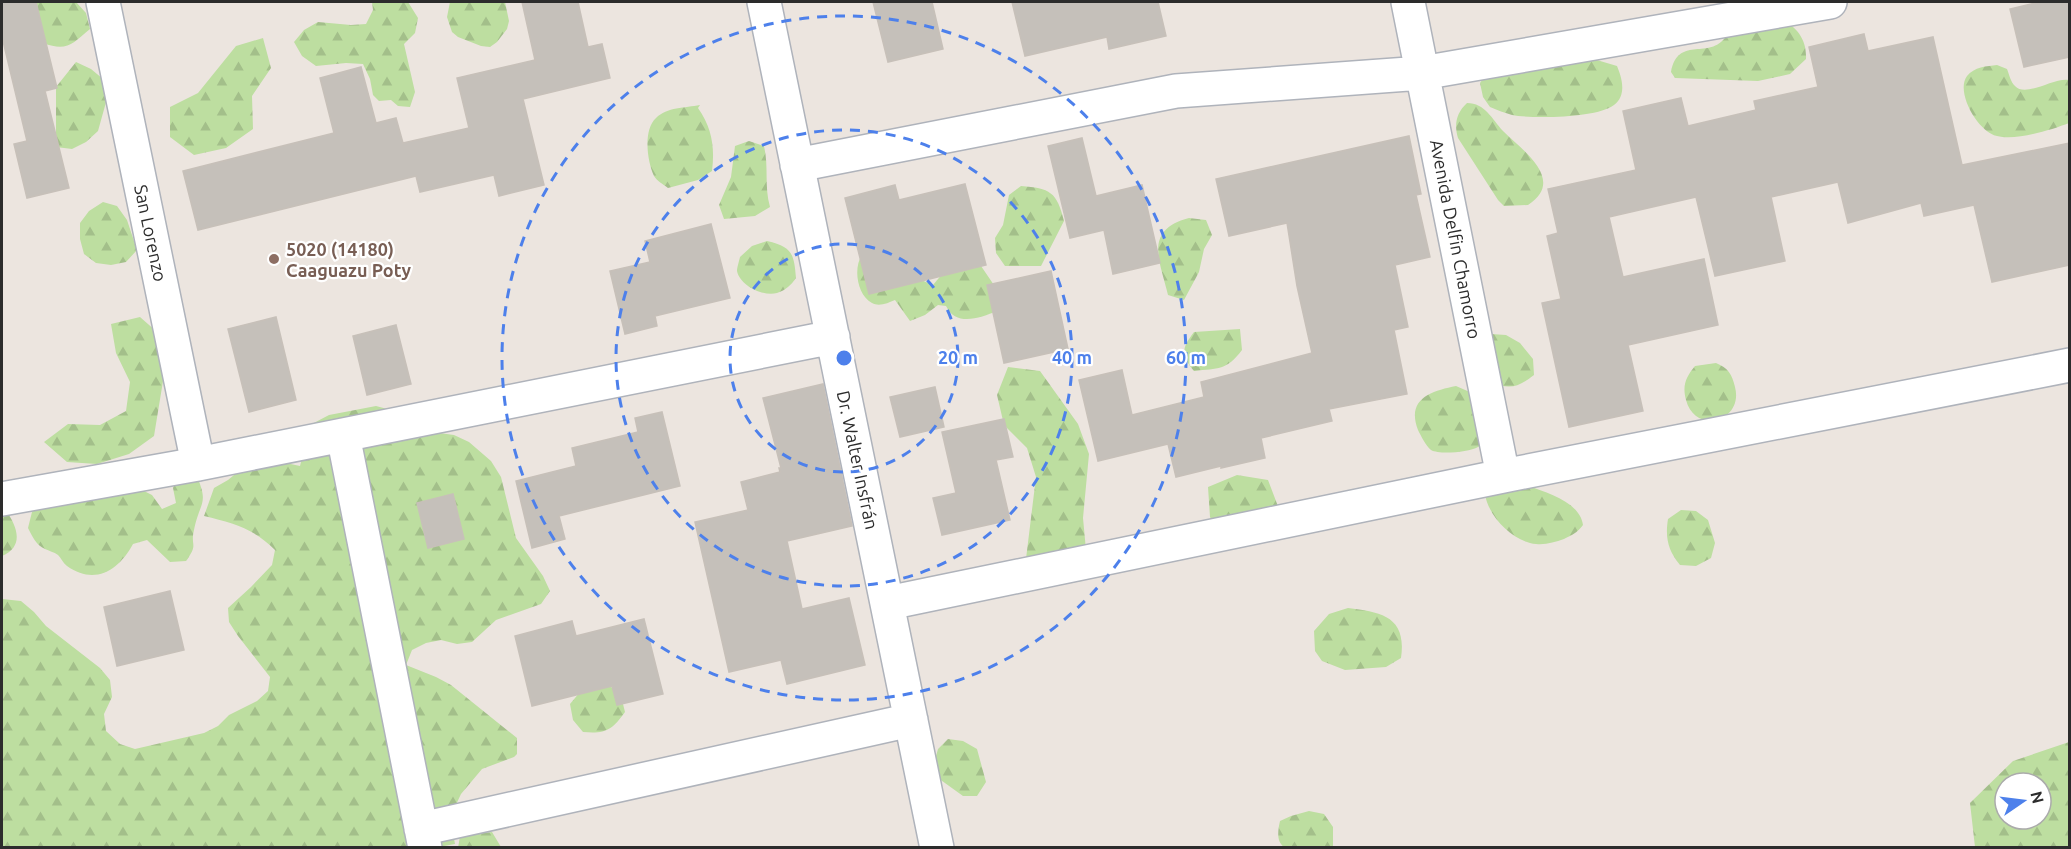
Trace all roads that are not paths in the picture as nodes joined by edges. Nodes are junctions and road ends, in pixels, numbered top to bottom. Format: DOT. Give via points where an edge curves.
graph roads {
  1 [pos="103,2"];
  2 [pos="764,2"];
  3 [pos="1408,2"];
  4 [pos="1830,2"];
  5 [pos="1422,73"];
  6 [pos="798,165"];
  7 [pos="833,337"];
  8 [pos="2070,366"];
  9 [pos="343,435"];
  10 [pos="198,464"];
  11 [pos="1503,476"];
  12 [pos="2,499"];
  13 [pos="888,603"];
  14 [pos="911,720"];
  15 [pos="423,838"];
  16 [pos="936,848"];
  1 -- 10 [label="street, San Lorenzo"];
  2 -- 6 [label="street, Dr. Walter Insfrán"];
  3 -- 5 [label="street, Avenida Delfin Chamorro"];
  4 -- 5 [label="street"];
  5 -- 6 [label="street" via="1176,91"];
  5 -- 11 [label="street, Avenida Delfin Chamorro"];
  6 -- 7 [label="street, Dr. Walter Insfrán"];
  7 -- 9 [label="street"];
  7 -- 13 [label="street, Dr. Walter Insfrán"];
  8 -- 11 [label="street"];
  9 -- 10 [label="street"];
  9 -- 15 [label="street"];
  10 -- 12 [label="street"];
  11 -- 13 [label="street"];
  13 -- 14 [label="street, Dr. Walter Insfrán"];
  14 -- 15 [label="street"];
  14 -- 16 [label="street, Dr. Walter Insfrán"];
}
